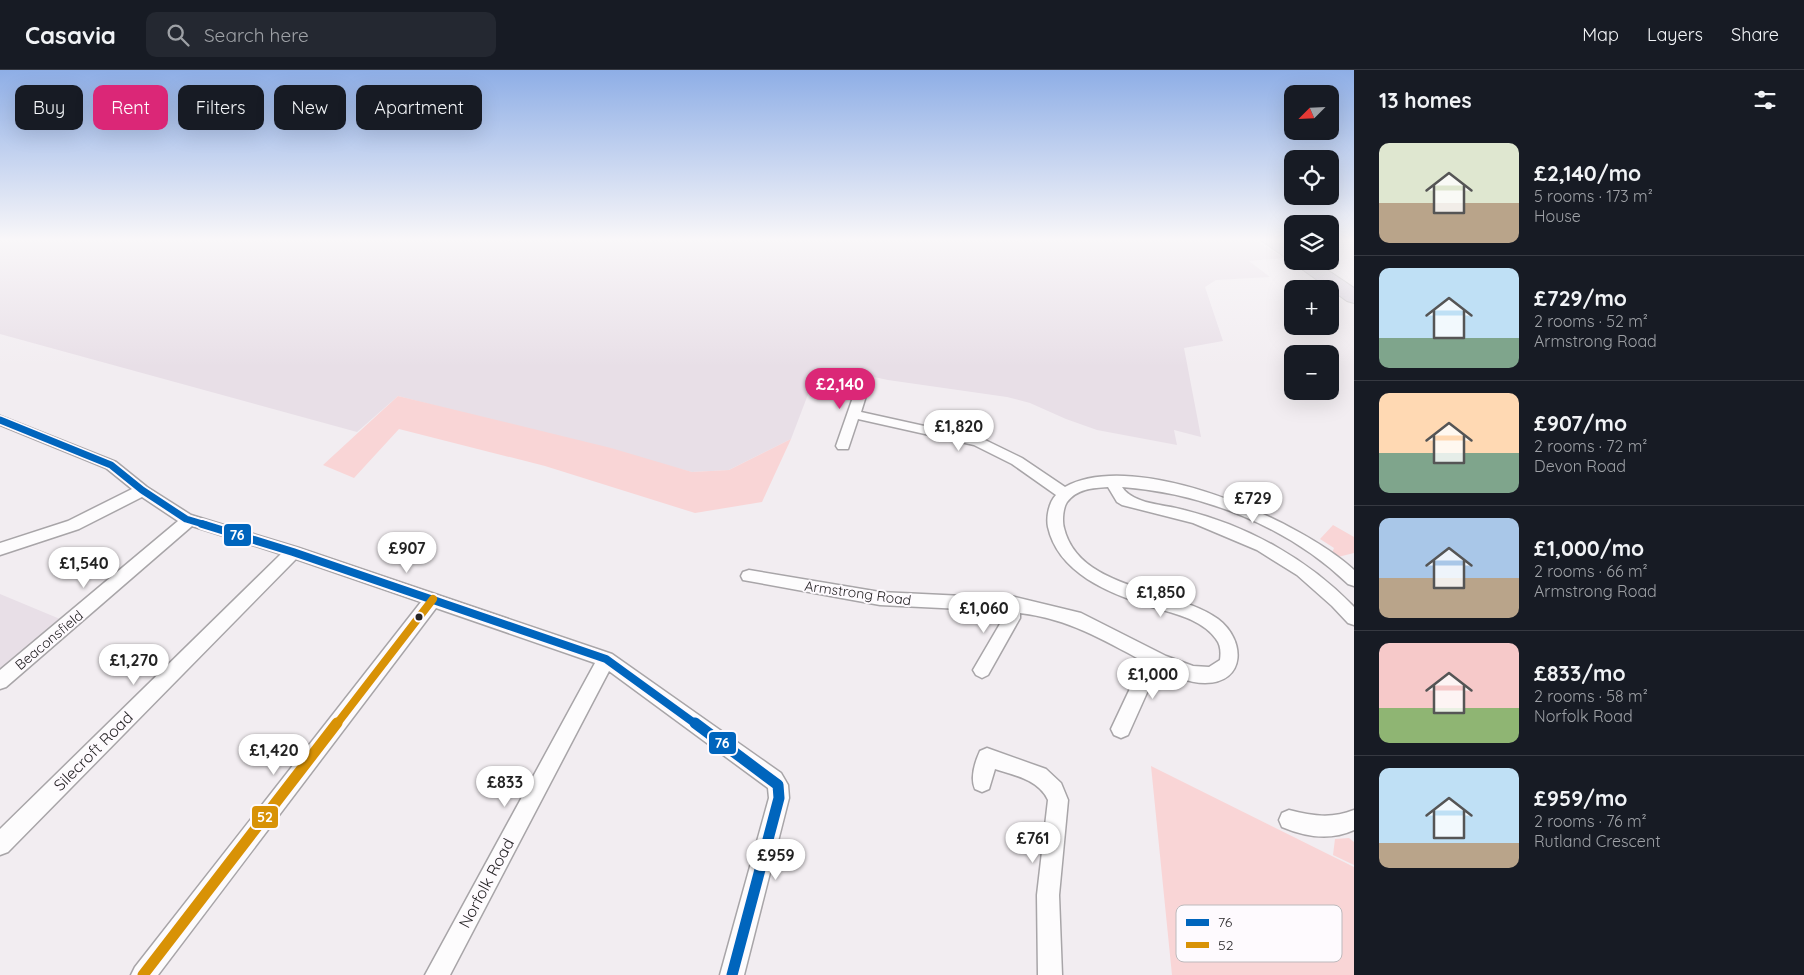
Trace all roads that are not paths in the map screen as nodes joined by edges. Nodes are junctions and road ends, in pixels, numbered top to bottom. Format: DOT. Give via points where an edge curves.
graph roads {
  1 [pos="1331,282"];
  2 [pos="1354,298"];
  3 [pos="864,384"];
  4 [pos="854,414"];
  5 [pos="0,420"];
  6 [pos="843,446"];
  7 [pos="1112,482"];
  8 [pos="142,490"];
  9 [pos="1065,494"];
  10 [pos="189,520"];
  11 [pos="0,549"];
  12 [pos="293,552"];
  13 [pos="749,576"];
  14 [pos="1354,580"];
  15 [pos="433,599"];
  16 [pos="1010,603"];
  17 [pos="1354,618"];
  18 [pos="606,658"];
  19 [pos="1154,658"];
  20 [pos="982,670"];
  21 [pos="0,681"];
  22 [pos="1121,729"];
  23 [pos="982,782"];
  24 [pos="1289,820"];
  25 [pos="1352,825"];
  26 [pos="0,844"];
  27 [pos="142,975"];
  28 [pos="437,975"];
  29 [pos="732,975"];
  30 [pos="1050,975"];
  1 -- 2 [label="highway"];
  3 -- 4 [label="street"];
  4 -- 6 [label="street"];
  4 -- 9 [label="street" via="978,442 1017,461"];
  5 -- 8 [label="street" via="111,465"];
  7 -- 9 [label="street" via="1082,485"];
  7 -- 14 [label="street" via="1184,491 1248,514 1316,550"];
  7 -- 17 [label="street" via="1127,501 1220,526 1268,549 1320,585"];
  8 -- 10 [label="street"];
  8 -- 11 [label="street" via="89,517"];
  9 -- 19 [label="street, Armstrong Road" via="1056,507 1055,523 1060,541 1071,555 1106,582 1203,617 1225,638 1231,655 1229,664 1204,676 1176,670"];
  10 -- 12 [label="street"];
  10 -- 21 [label="street, Beaconsfield"];
  12 -- 15 [label="street"];
  12 -- 26 [label="street, Silecroft Road"];
  13 -- 16 [label="street, Armstrong Road" via="888,600"];
  15 -- 18 [label="street"];
  15 -- 27 [label="street"];
  16 -- 19 [label="street, Armstrong Road" via="1041,608 1092,624"];
  16 -- 20 [label="street" via="1012,618"];
  18 -- 28 [label="street, Norfolk Road"];
  18 -- 29 [label="street" via="778,785 779,798"];
  19 -- 22 [label="street"];
  23 -- 30 [label="street" via="987,757 1039,776 1056,791 1058,800 1048,895"];
  24 -- 25 [label="street" via="1327,828"];
}
